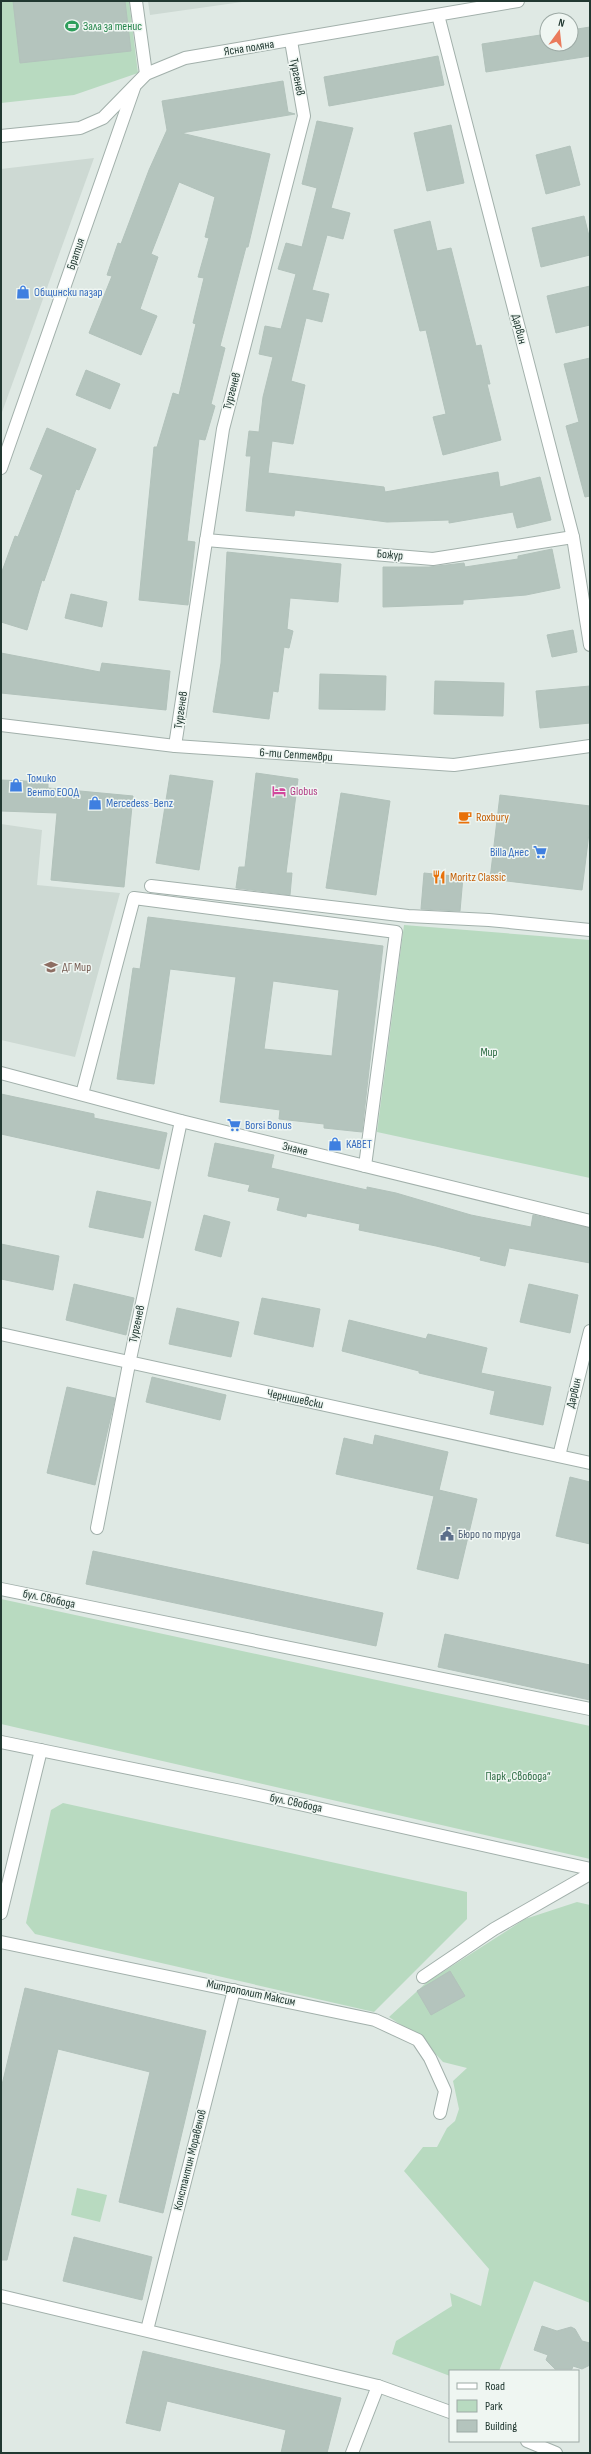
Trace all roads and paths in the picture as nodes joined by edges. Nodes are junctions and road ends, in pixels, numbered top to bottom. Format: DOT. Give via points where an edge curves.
graph roads {
  1 [pos="136,1"];
  2 [pos="518,1"];
  3 [pos="438,15"];
  4 [pos="291,41"];
  5 [pos="146,74"];
  6 [pos="135,84"];
  7 [pos="1,136"];
  8 [pos="1,468"];
  9 [pos="573,537"];
  10 [pos="206,540"];
  11 [pos="590,645"];
  12 [pos="1,725"];
  13 [pos="175,746"];
  14 [pos="590,746"];
  15 [pos="151,886"];
  16 [pos="590,930"];
  17 [pos="1,1073"];
  18 [pos="82,1094"];
  19 [pos="181,1122"];
  20 [pos="365,1166"];
  21 [pos="590,1220"];
  22 [pos="590,1331"];
  23 [pos="1,1334"];
  24 [pos="129,1364"];
  25 [pos="559,1456"];
  26 [pos="590,1463"];
  27 [pos="97,1528"];
  28 [pos="1,1589"];
  29 [pos="590,1709"];
  30 [pos="1,1742"];
  31 [pos="41,1750"];
  32 [pos="590,1869"];
  33 [pos="590,1874"];
  34 [pos="1,1913"];
  35 [pos="1,1942"];
  36 [pos="423,1977"];
  37 [pos="234,1990"];
  38 [pos="440,2113"];
  39 [pos="1,2296"];
  40 [pos="147,2330"];
  41 [pos="378,2386"];
  42 [pos="449,2412"];
  43 [pos="529,2442"];
  44 [pos="352,2453"];
  45 [pos="556,2453"];
  1 -- 5 [label="street"];
  2 -- 3 [label="street, Ясна поляна"];
  3 -- 4 [label="street, Ясна поляна"];
  3 -- 9 [label="street, Дарвин"];
  4 -- 5 [label="street, Ясна поляна" via="185,58"];
  4 -- 10 [label="street, Тургенев" via="304,116 222,429"];
  5 -- 6 [label="street, Ясна поляна"];
  6 -- 7 [label="street, Ясна поляна" via="103,118 80,128"];
  6 -- 8 [label="street, Братия"];
  9 -- 10 [label="street, Божур" via="433,558"];
  9 -- 11 [label="street, Дарвин"];
  10 -- 13 [label="street, Тургенев"];
  12 -- 13 [label="street, 6-ти Септември"];
  13 -- 14 [label="street, 6-ти Септември" via="454,765"];
  15 -- 16 [label="street" via="408,916 489,920"];
  17 -- 18 [label="street, Знаме"];
  18 -- 19 [label="street, Знаме"];
  18 -- 20 [label="street" via="134,898 396,932"];
  19 -- 20 [label="street, Знаме"];
  19 -- 24 [label="street, Тургенев"];
  20 -- 21 [label="street, Знаме"];
  22 -- 25 [label="street, Дарвин"];
  23 -- 24 [label="street, Чернишевски"];
  24 -- 25 [label="street, Чернишевски"];
  24 -- 27 [label="street, Тургенев"];
  25 -- 26 [label="street, Чернишевски"];
  28 -- 29 [label="street, бул. Свобода"];
  30 -- 31 [label="street, бул. Свобода"];
  31 -- 32 [label="street, бул. Свобода"];
  31 -- 34 [label="street"];
  33 -- 36 [label="street" via="494,1929"];
  35 -- 37 [label="street, Митрополит Максим"];
  37 -- 38 [label="street, Митрополит Максим" via="375,2020 418,2040 430,2058 445,2091"];
  37 -- 40 [label="street, Константин Моравенов"];
  39 -- 40 [label="street"];
  40 -- 41 [label="street"];
  41 -- 42 [label="street"];
  41 -- 44 [label="street"];
  43 -- 45 [label="street"];
}
